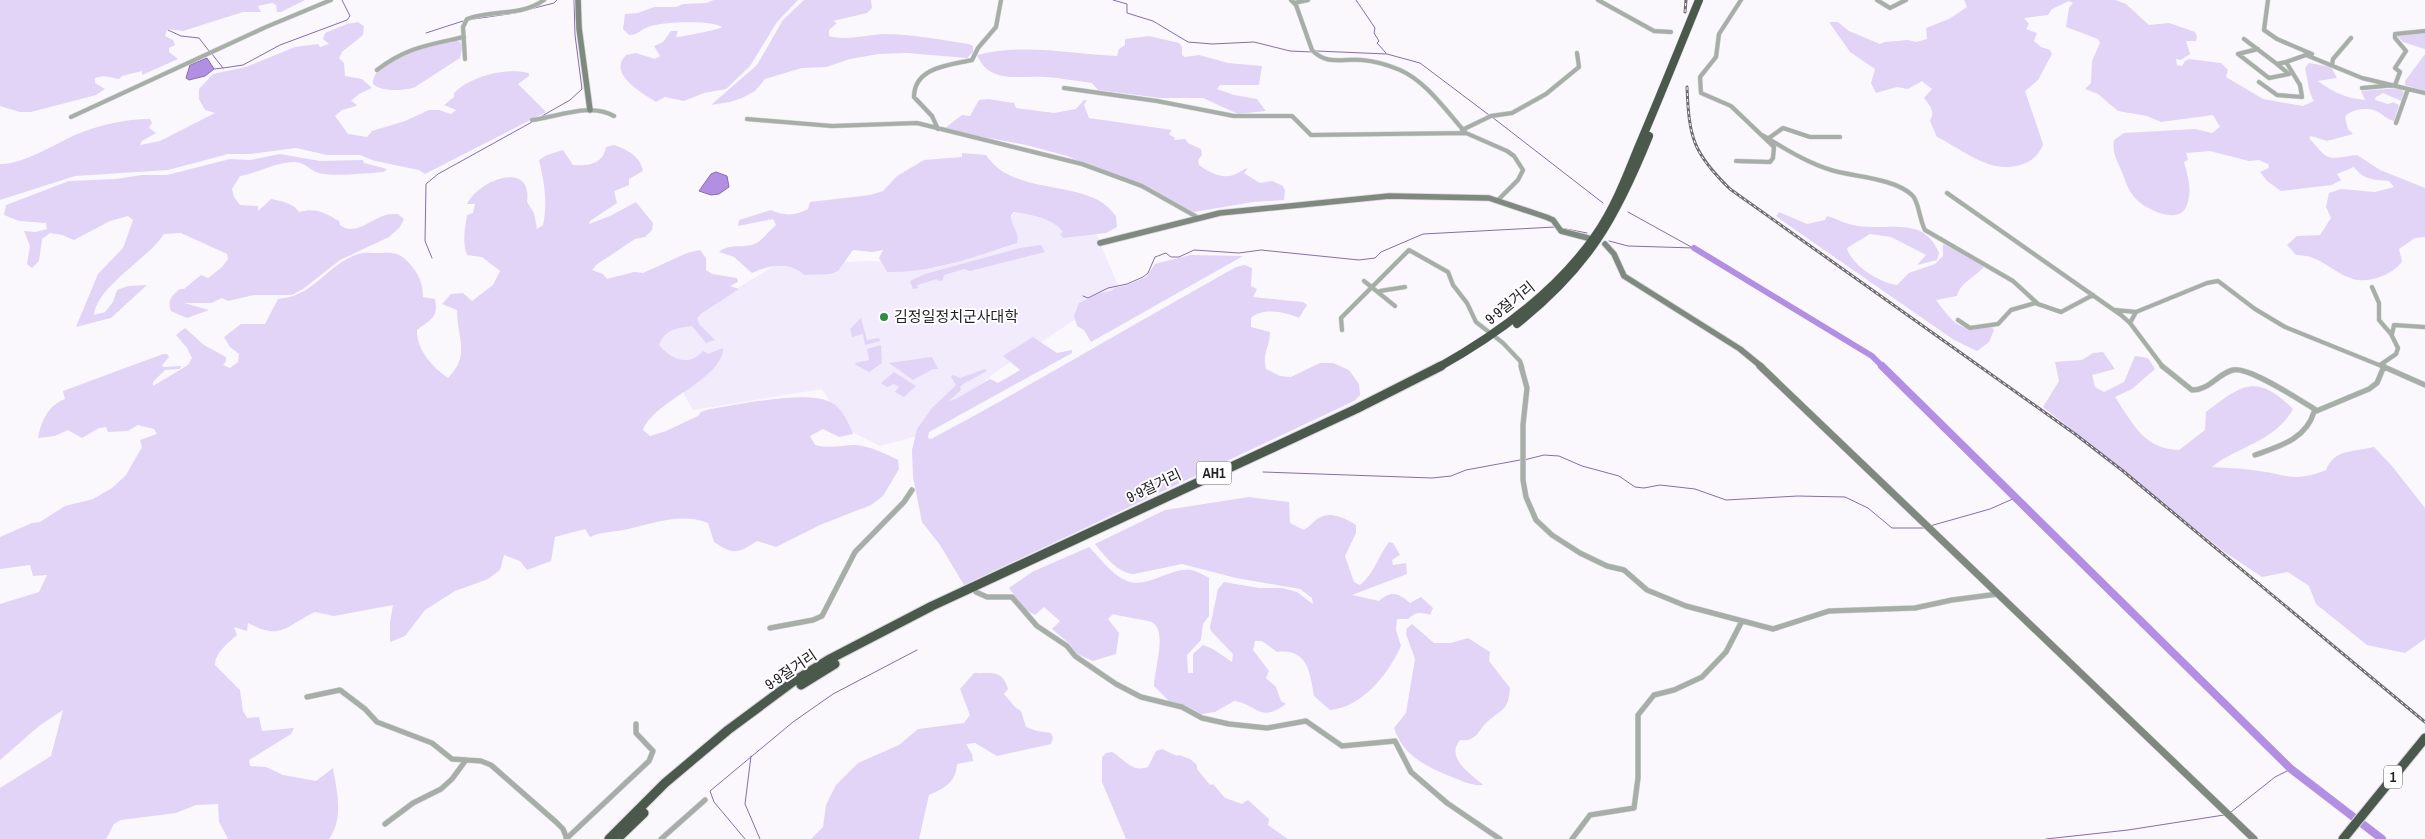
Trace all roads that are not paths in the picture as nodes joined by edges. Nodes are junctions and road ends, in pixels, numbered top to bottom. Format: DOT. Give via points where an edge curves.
graph roads {
  1 [pos="331,0"];
  2 [pos="544,0"];
  3 [pos="578,0"];
  4 [pos="1002,0"];
  5 [pos="1308,0"];
  6 [pos="1598,0"];
  7 [pos="1699,0"];
  8 [pos="1704,0"];
  9 [pos="1741,0"];
  10 [pos="1877,0"];
  11 [pos="1906,0"];
  12 [pos="2268,0"];
  13 [pos="1293,2"];
  14 [pos="2425,31"];
  15 [pos="1671,32"];
  16 [pos="464,37"];
  17 [pos="2351,38"];
  18 [pos="2244,39"];
  19 [pos="2258,49"];
  20 [pos="1576,53"];
  21 [pos="465,59"];
  22 [pos="2286,62"];
  23 [pos="2277,64"];
  24 [pos="2332,64"];
  25 [pos="377,70"];
  26 [pos="2258,82"];
  27 [pos="2395,85"];
  28 [pos="1064,88"];
  29 [pos="2362,88"];
  30 [pos="2408,89"];
  31 [pos="2425,92"];
  32 [pos="590,110"];
  33 [pos="614,116"];
  34 [pos="71,117"];
  35 [pos="747,119"];
  36 [pos="532,120"];
  37 [pos="2396,123"];
  38 [pos="938,129"];
  39 [pos="1462,130"];
  40 [pos="1466,133"];
  41 [pos="1762,135"];
  42 [pos="1840,137"];
  43 [pos="1769,138"];
  44 [pos="1736,161"];
  45 [pos="1947,193"];
  46 [pos="1497,201"];
  47 [pos="1197,217"];
  48 [pos="1588,238"];
  49 [pos="1100,243"];
  50 [pos="1605,244"];
  51 [pos="1364,281"];
  52 [pos="1373,285"];
  53 [pos="1405,287"];
  54 [pos="2372,287"];
  55 [pos="1380,291"];
  56 [pos="2093,295"];
  57 [pos="2037,303"];
  58 [pos="1395,306"];
  59 [pos="2114,310"];
  60 [pos="2136,312"];
  61 [pos="1958,320"];
  62 [pos="2130,324"];
  63 [pos="2424,327"];
  64 [pos="1342,330"];
  65 [pos="2392,334"];
  66 [pos="1495,337"];
  67 [pos="2382,366"];
  68 [pos="2425,385"];
  69 [pos="2316,410"];
  70 [pos="2255,455"];
  71 [pos="912,490"];
  72 [pos="976,592"];
  73 [pos="2000,594"];
  74 [pos="1742,621"];
  75 [pos="770,628"];
  76 [pos="307,697"];
  77 [pos="636,724"];
  78 [pos="2425,738"];
  79 [pos="2425,745"];
  80 [pos="466,760"];
  81 [pos="705,800"];
  82 [pos="2362,819"];
  83 [pos="385,824"];
  84 [pos="2356,828"];
  85 [pos="567,839"];
  86 [pos="609,839"];
  87 [pos="617,839"];
  88 [pos="661,839"];
  89 [pos="1500,839"];
  90 [pos="1572,839"];
  91 [pos="2254,839"];
  92 [pos="2343,839"];
  93 [pos="2350,839"];
  1 -- 34 [label="street"];
  2 -- 16 [label="street" via="537,6 513,12 469,17 464,23"];
  3 -- 32 [label="street"];
  4 -- 38 [label="street" via="996,27 972,60 930,70 916,87 914,97 928,110"];
  5 -- 13 [label="street"];
  6 -- 15 [label="street" via="1654,31"];
  7 -- 66 [label="highway, 9·9절거리 / AH1" via="1606,219 1556,283"];
  8 -- 66 [label="highway, 9·9절거리 / AH1" via="1636,171 1612,221 1563,287"];
  9 -- 41 [label="street" via="1722,28 1715,46 1716,57 1702,70 1699,91 1731,106"];
  10 -- 11 [label="street" via="1888,8"];
  12 -- 24 [label="street" via="2264,28 2268,33"];
  13 -- 39 [label="street" via="1313,52 1329,61 1363,60 1406,73"];
  14 -- 27 [label="street" via="2395,34 2406,51 2395,68 2400,72"];
  16 -- 21 [label="street"];
  16 -- 25 [label="street" via="413,48"];
  17 -- 24 [label="street" via="2332,59"];
  18 -- 19 [label="street"];
  19 -- 23 [label="street"];
  19 -- 23 [label="street" via="2238,54 2269,78 2289,74"];
  20 -- 39 [label="street" via="1579,67 1546,94 1512,113 1491,116"];
  22 -- 23 [label="street"];
  22 -- 24 [label="street" via="2306,55"];
  22 -- 26 [label="street" via="2300,85 2302,97 2277,94"];
  24 -- 27 [label="street" via="2362,78"];
  27 -- 29 [label="street"];
  27 -- 30 [label="street"];
  28 -- 40 [label="street" via="1166,102 1234,116 1292,116 1300,120 1310,135"];
  30 -- 31 [label="street"];
  30 -- 37 [label="street"];
  32 -- 33 [label="street"];
  32 -- 36 [label="street"];
  35 -- 38 [label="street" via="832,126 917,123"];
  38 -- 47 [label="street" via="1075,161 1128,181"];
  39 -- 40 [label="street"];
  40 -- 46 [label="street" via="1507,151 1522,166 1518,180"];
  41 -- 43 [label="street"];
  41 -- 44 [label="street" via="1774,147 1772,160"];
  42 -- 43 [label="street" via="1810,137 1783,128"];
  43 -- 57 [label="street" via="1830,170 1886,182 1911,192 1917,200 1924,230 2013,281"];
  45 -- 56 [label="street"];
  46 -- 47 [label="street" via="1470,196 1389,196"];
  46 -- 48 [label="street" via="1549,218 1565,233"];
  47 -- 49 [label="street"];
  50 -- 73 [label="street" via="1613,251 1624,276 1754,358"];
  51 -- 52 [label="street"];
  52 -- 55 [label="street"];
  52 -- 64 [label="street" via="1341,318"];
  52 -- 66 [label="street" via="1409,250 1448,272 1476,322"];
  53 -- 55 [label="street"];
  54 -- 65 [label="street" via="2379,303 2380,320"];
  55 -- 58 [label="street" via="1388,303"];
  56 -- 57 [label="street" via="2061,312"];
  56 -- 59 [label="street"];
  57 -- 61 [label="street" via="2011,310 1995,325 1970,328"];
  59 -- 60 [label="street"];
  59 -- 62 [label="street"];
  60 -- 62 [label="street"];
  60 -- 67 [label="street" via="2218,281 2255,309 2285,326"];
  62 -- 69 [label="street" via="2165,370 2192,390 2205,388 2217,378 2240,369 2259,376"];
  63 -- 65 [label="street" via="2394,325"];
  65 -- 67 [label="street" via="2398,348"];
  66 -- 72 [label="highway, 9·9절거리 / AH1" via="1421,382"];
  66 -- 74 [label="street" via="1522,366 1527,388 1523,480 1536,520 1580,553 1624,570 1647,590 1701,611"];
  66 -- 86 [label="highway, 9·9절거리 / AH1" via="1417,378 860,642 808,673 736,724 646,802"];
  67 -- 68 [label="street"];
  67 -- 69 [label="street" via="2376,384 2344,401"];
  69 -- 70 [label="street" via="2311,422 2292,441"];
  71 -- 75 [label="street" via="855,552 822,616"];
  72 -- 87 [label="highway, 9·9절거리 / AH1" via="862,648 808,680 677,781"];
  72 -- 89 [label="street" via="987,597 1015,600 1036,626 1068,646 1075,656 1116,684 1141,697 1230,724 1268,728 1306,721 1342,746 1394,741 1411,772 1447,803"];
  73 -- 74 [label="street" via="1915,608 1829,611 1776,629"];
  73 -- 91 [label="street"];
  74 -- 90 [label="street" via="1726,652 1702,677 1654,696 1638,715 1638,778 1634,808 1590,815"];
  76 -- 80 [label="street" via="340,690 377,722 410,733 452,759"];
  77 -- 85 [label="street" via="636,734 653,751 649,761"];
  78 -- 82 [label="highway, 1"];
  79 -- 82 [label="highway, 1"];
  80 -- 83 [label="street" via="441,788 413,803"];
  80 -- 85 [label="street" via="491,765 556,822"];
  81 -- 88 [label="street"];
  82 -- 84 [label="highway, 1"];
  84 -- 92 [label="highway, 1"];
  84 -- 93 [label="highway, 1"];
}
